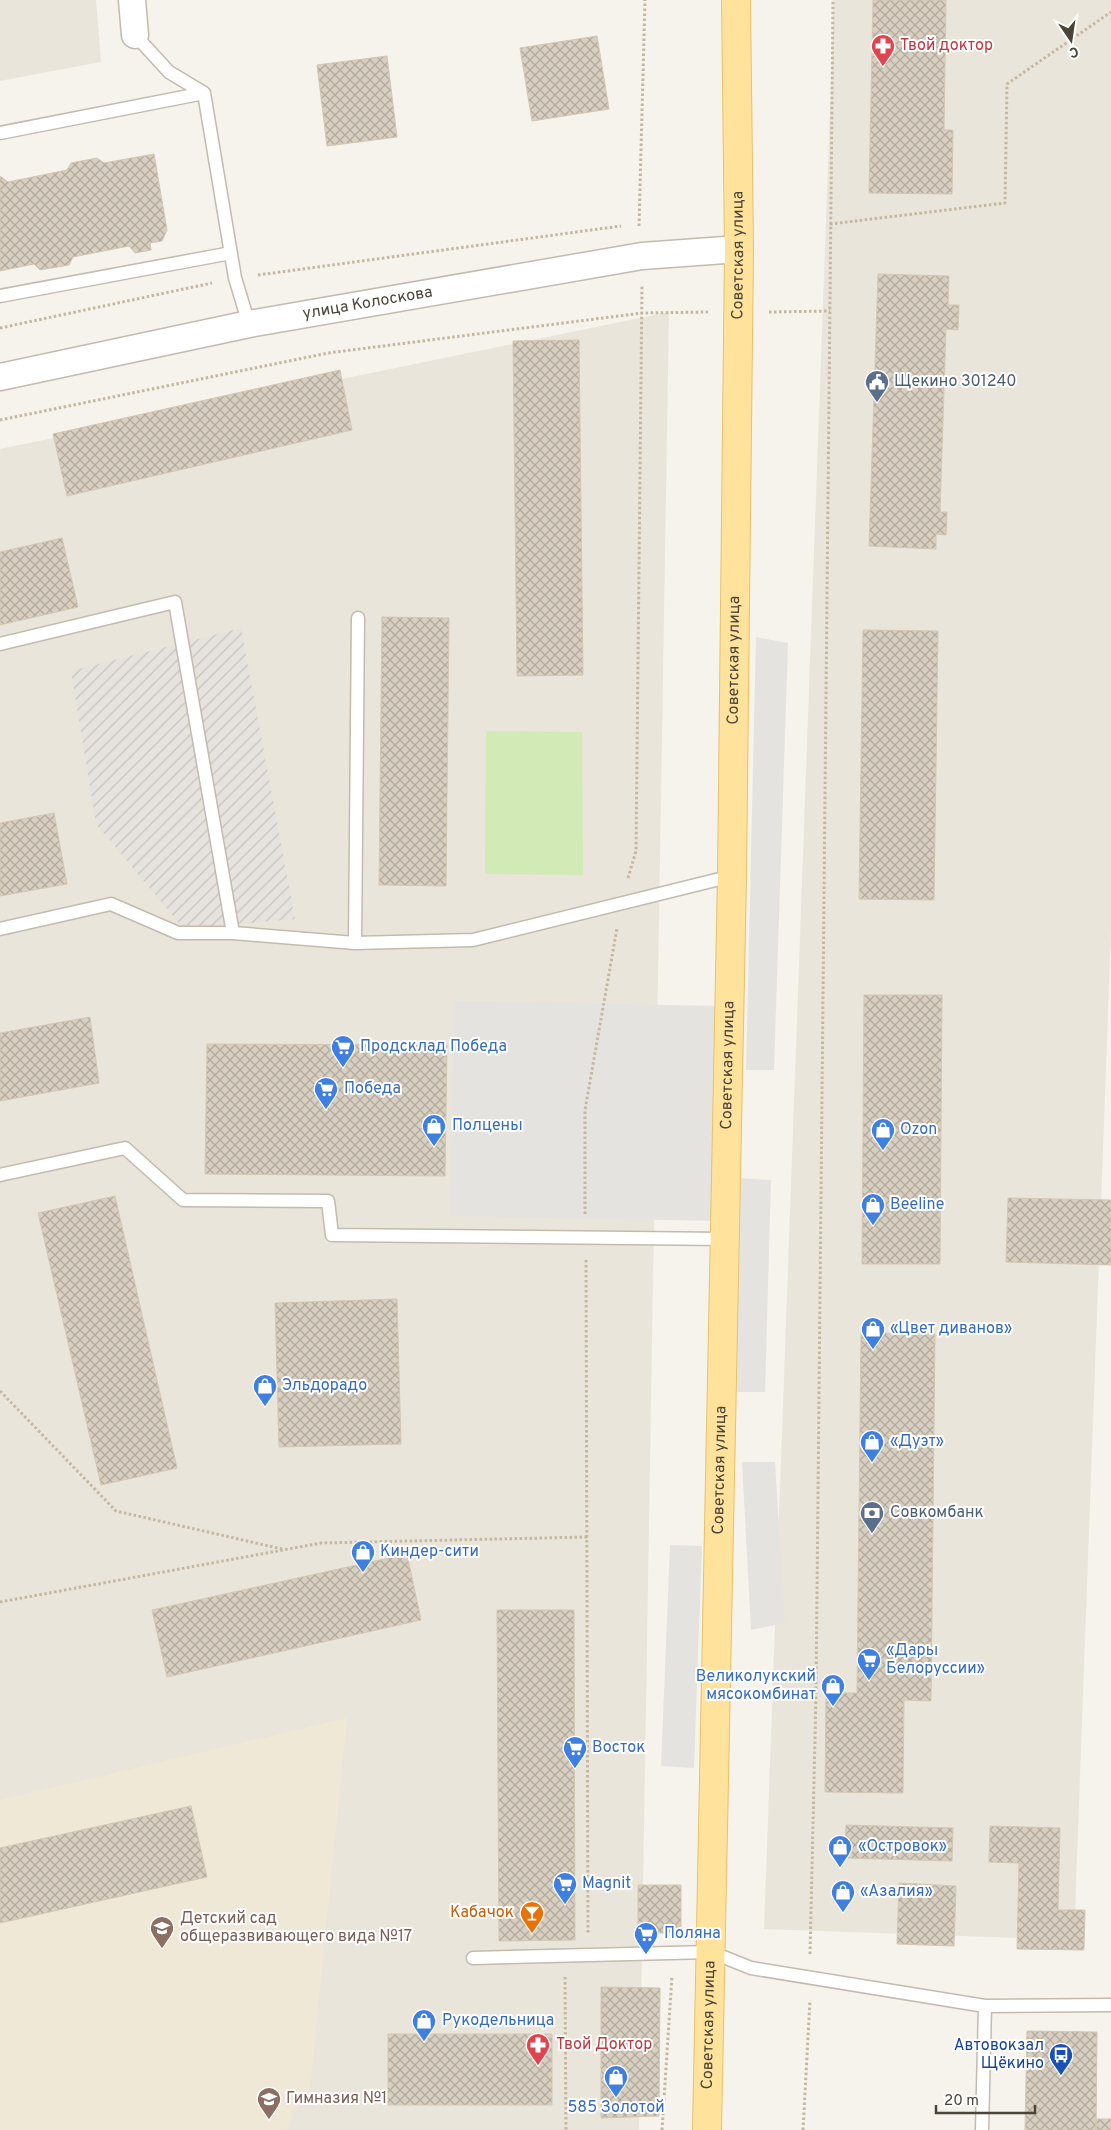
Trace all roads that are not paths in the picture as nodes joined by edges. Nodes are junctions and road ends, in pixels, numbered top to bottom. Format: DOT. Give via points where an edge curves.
graph roads {
  1 [pos="132,0"];
  2 [pos="736,0"];
  3 [pos="135,36"];
  4 [pos="204,92"];
  5 [pos="0,133"];
  6 [pos="739,249"];
  7 [pos="231,253"];
  8 [pos="0,296"];
  9 [pos="249,324"];
  10 [pos="0,377"];
  11 [pos="358,618"];
  12 [pos="0,644"];
  13 [pos="732,876"];
  14 [pos="0,929"];
  15 [pos="233,933"];
  16 [pos="355,943"];
  17 [pos="0,1174"];
  18 [pos="726,1239"];
  19 [pos="711,1952"];
  20 [pos="473,1958"];
  21 [pos="1111,2005"];
  22 [pos="985,2006"];
  23 [pos="707,2130"];
  24 [pos="982,2130"];
  1 -- 3 [label="street"];
  2 -- 6 [label="main road, Советская улица"];
  3 -- 4 [label="lane" via="169,72"];
  4 -- 5 [label="lane"];
  4 -- 7 [label="lane"];
  6 -- 9 [label="street, улица Колоскова" via="642,256"];
  6 -- 13 [label="main road, Советская улица"];
  7 -- 8 [label="lane"];
  7 -- 9 [label="lane"];
  9 -- 10 [label="street, улица Колоскова"];
  11 -- 16 [label="lane"];
  12 -- 15 [label="lane" via="175,602"];
  13 -- 16 [label="lane" via="473,940"];
  13 -- 18 [label="main road, Советская улица"];
  14 -- 15 [label="lane" via="112,904 178,933"];
  15 -- 16 [label="lane"];
  17 -- 18 [label="lane" via="125,1148 183,1200 328,1202 332,1235"];
  18 -- 19 [label="main road, Советская улица"];
  19 -- 20 [label="lane"];
  19 -- 22 [label="lane" via="751,1968"];
  19 -- 23 [label="main road, Советская улица"];
  21 -- 22 [label="lane"];
  22 -- 24 [label="lane"];
}
